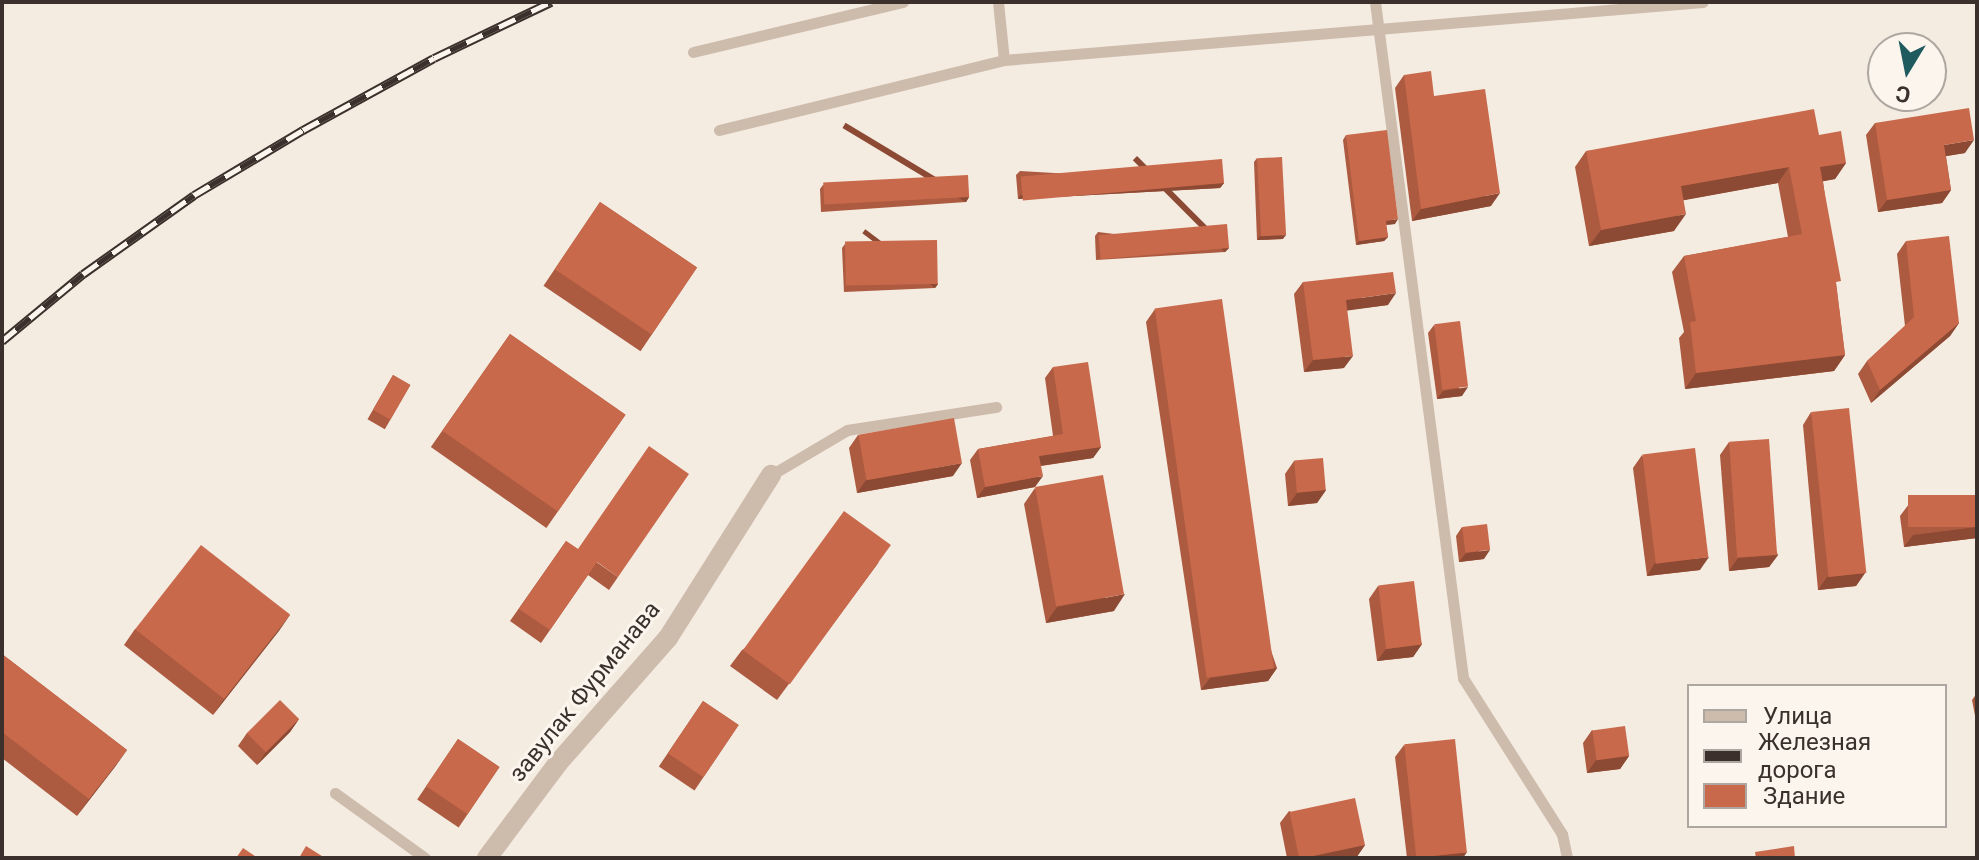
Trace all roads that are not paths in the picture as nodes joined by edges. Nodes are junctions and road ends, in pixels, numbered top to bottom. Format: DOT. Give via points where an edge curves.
graph roads {
  1 [pos="903,2"];
  2 [pos="998,2"];
  3 [pos="1375,2"];
  4 [pos="1703,2"];
  5 [pos="1379,27"];
  6 [pos="693,52"];
  7 [pos="1004,60"];
  8 [pos="719,130"];
  9 [pos="996,407"];
  10 [pos="771,475"];
  11 [pos="335,793"];
  12 [pos="425,858"];
  13 [pos="487,858"];
  14 [pos="1567,858"];
  1 -- 6 [label="lane"];
  2 -- 7 [label="lane"];
  3 -- 5 [label="lane"];
  4 -- 5 [label="lane"];
  5 -- 7 [label="lane"];
  5 -- 14 [label="lane" via="1463,678 1562,834"];
  7 -- 8 [label="lane"];
  9 -- 10 [label="lane" via="847,430"];
  10 -- 13 [label="street, завулак Фурманава" via="668,638 558,763"];
  11 -- 12 [label="lane"];
}
